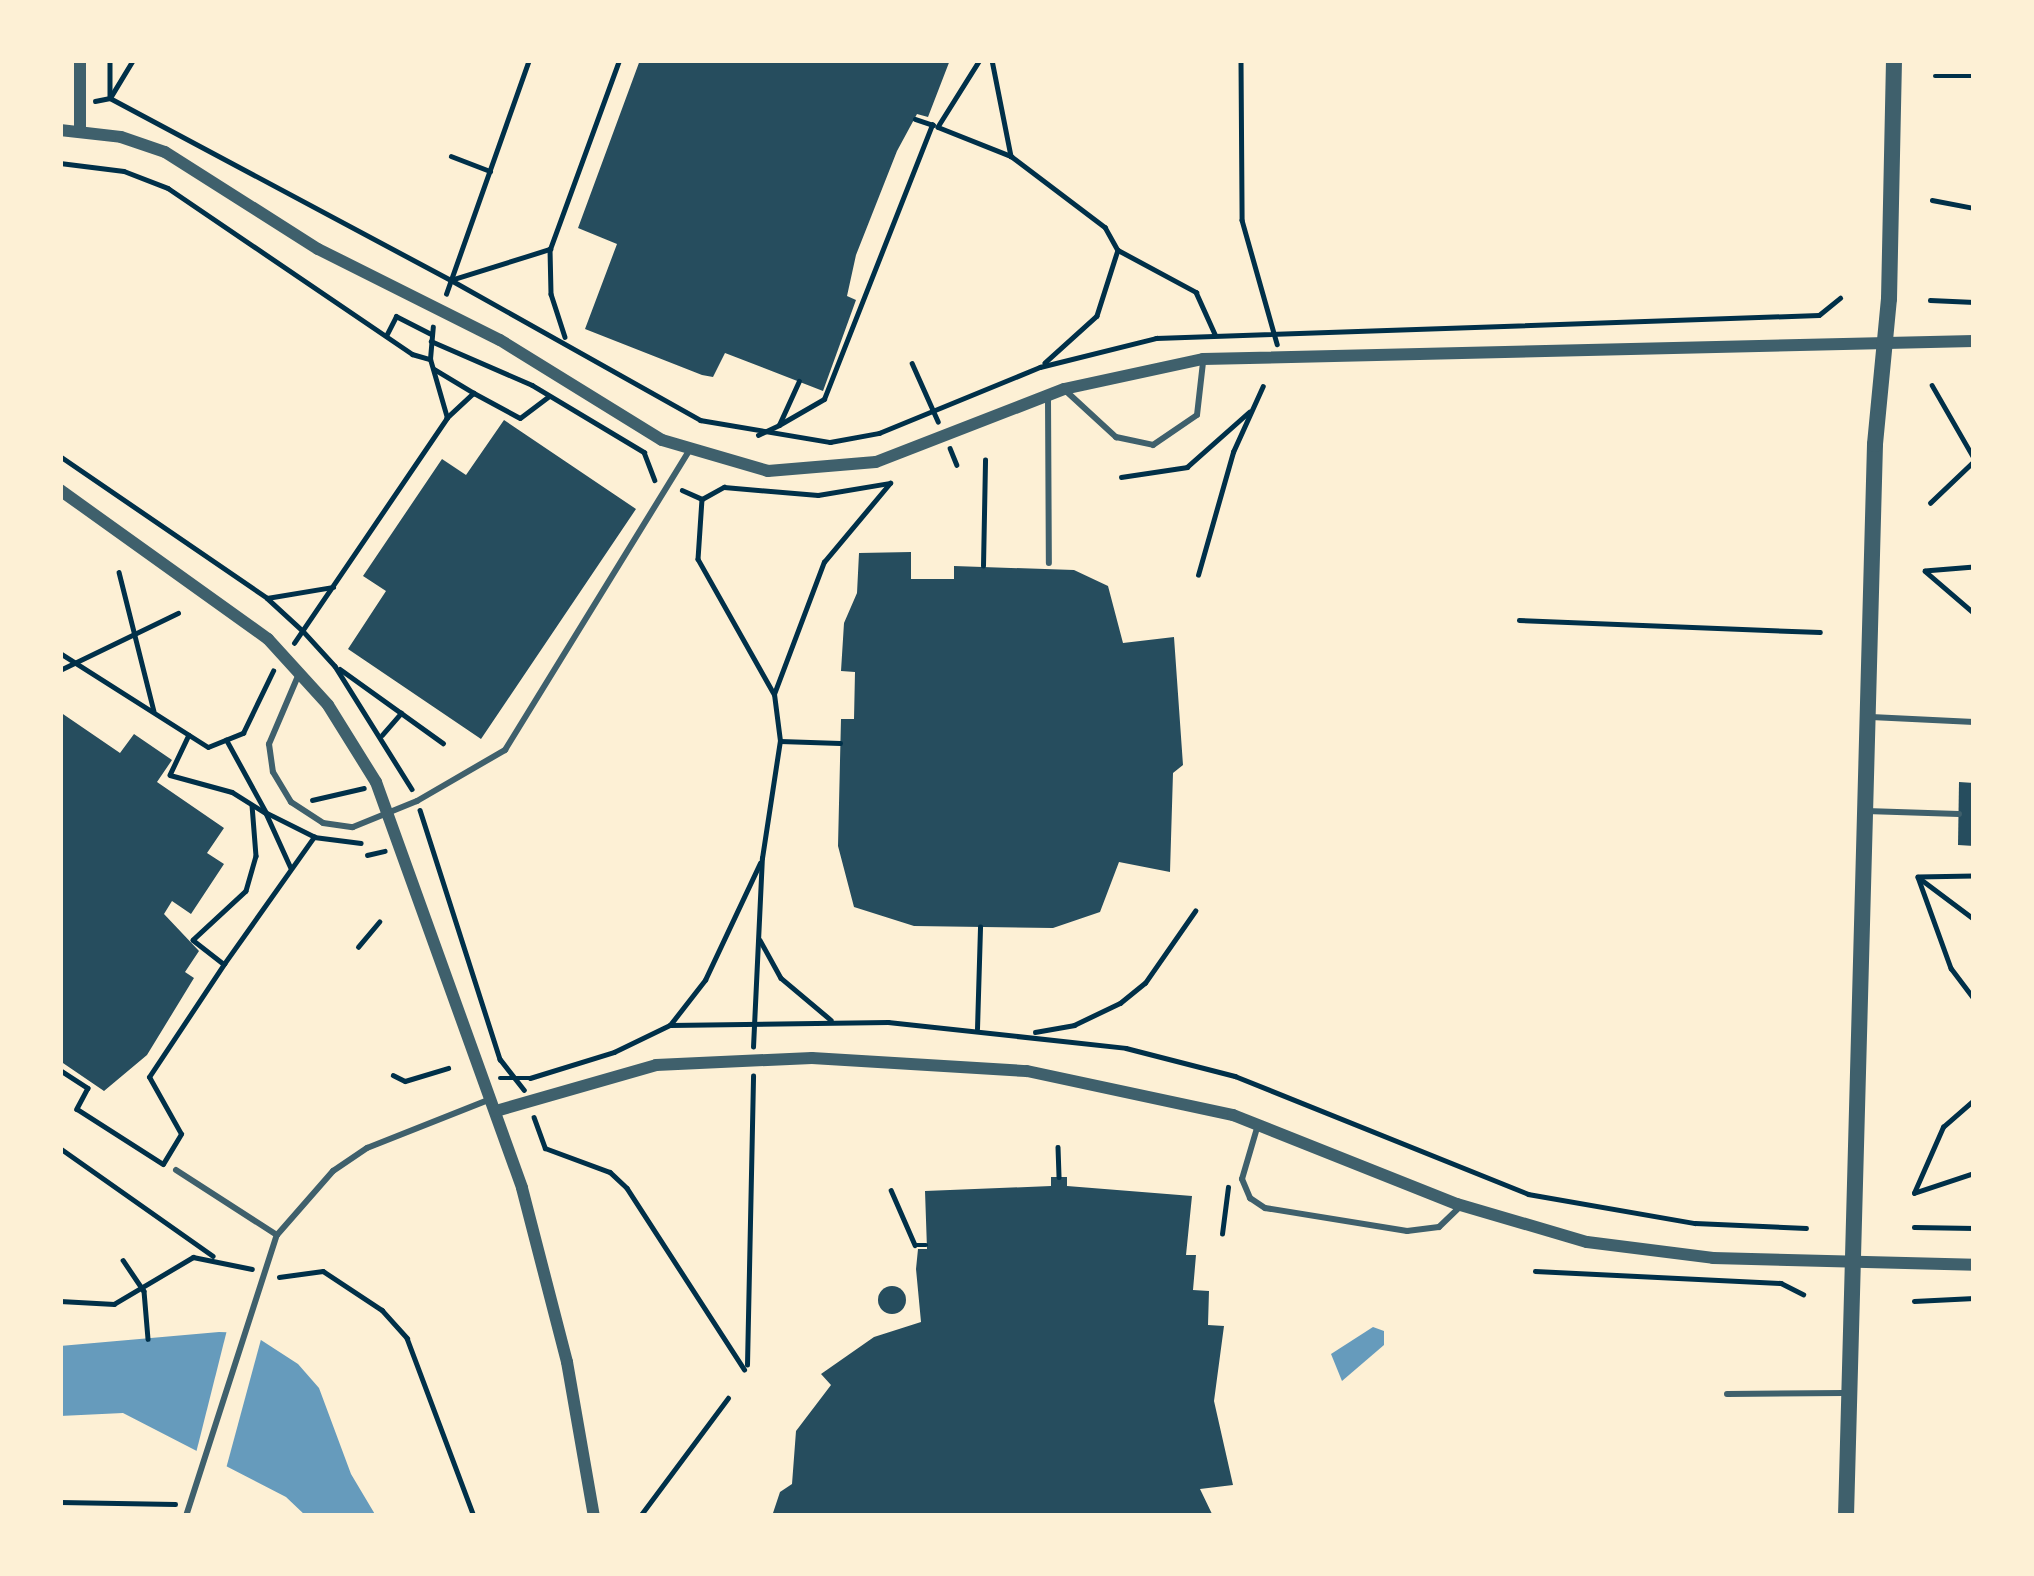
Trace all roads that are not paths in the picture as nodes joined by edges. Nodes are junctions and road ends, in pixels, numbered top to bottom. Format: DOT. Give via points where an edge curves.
graph roads {
  1 [pos="80,60"];
  2 [pos="1894,60"];
  3 [pos="60,130"];
  4 [pos="80,130"];
  5 [pos="1974,341"];
  6 [pos="1887,344"];
  7 [pos="1203,359"];
  8 [pos="1064,389"];
  9 [pos="1048,394"];
  10 [pos="688,452"];
  11 [pos="60,490"];
  12 [pos="1048,563"];
  13 [pos="300,672"];
  14 [pos="1871,717"];
  15 [pos="1974,722"];
  16 [pos="1864,811"];
  17 [pos="391,813"];
  18 [pos="1959,814"];
  19 [pos="493,1105"];
  20 [pos="1259,1125"];
  21 [pos="176,1170"];
  22 [pos="1461,1206"];
  23 [pos="277,1235"];
  24 [pos="1850,1263"];
  25 [pos="1974,1265"];
  26 [pos="1845,1393"];
  27 [pos="1727,1394"];
  28 [pos="186,1516"];
  29 [pos="594,1516"];
  30 [pos="1846,1516"];
  1 -- 4 [label="street"];
  2 -- 6 [label="street"];
  3 -- 4 [label="street"];
  4 -- 10 [label="street" via="165,152 318,248"];
  5 -- 6 [label="street"];
  6 -- 7 [label="street"];
  6 -- 14 [label="street" via="1875,444"];
  7 -- 8 [label="street"];
  7 -- 8 [label="lane" via="1197,415 1153,445 1116,437"];
  8 -- 9 [label="street"];
  9 -- 10 [label="street" via="876,462 822,471 741,467"];
  9 -- 12 [label="lane"];
  10 -- 17 [label="lane" via="505,750"];
  11 -- 13 [label="street" via="250,622"];
  13 -- 17 [label="street"];
  13 -- 17 [label="lane" via="269,744 273,772 291,802 338,826"];
  14 -- 15 [label="lane"];
  14 -- 16 [label="street"];
  16 -- 18 [label="lane"];
  16 -- 24 [label="street"];
  17 -- 19 [label="street"];
  19 -- 20 [label="street" via="656,1065 753,1059 1027,1071 1144,1092"];
  19 -- 23 [label="lane" via="368,1148 333,1171"];
  19 -- 29 [label="street" via="567,1362"];
  20 -- 22 [label="street"];
  20 -- 22 [label="lane" via="1242,1179 1265,1208 1407,1232 1439,1226"];
  21 -- 23 [label="lane"];
  22 -- 24 [label="street" via="1586,1242"];
  23 -- 28 [label="lane"];
  24 -- 25 [label="street"];
  24 -- 26 [label="street"];
  26 -- 27 [label="lane"];
  26 -- 30 [label="street"];
}
